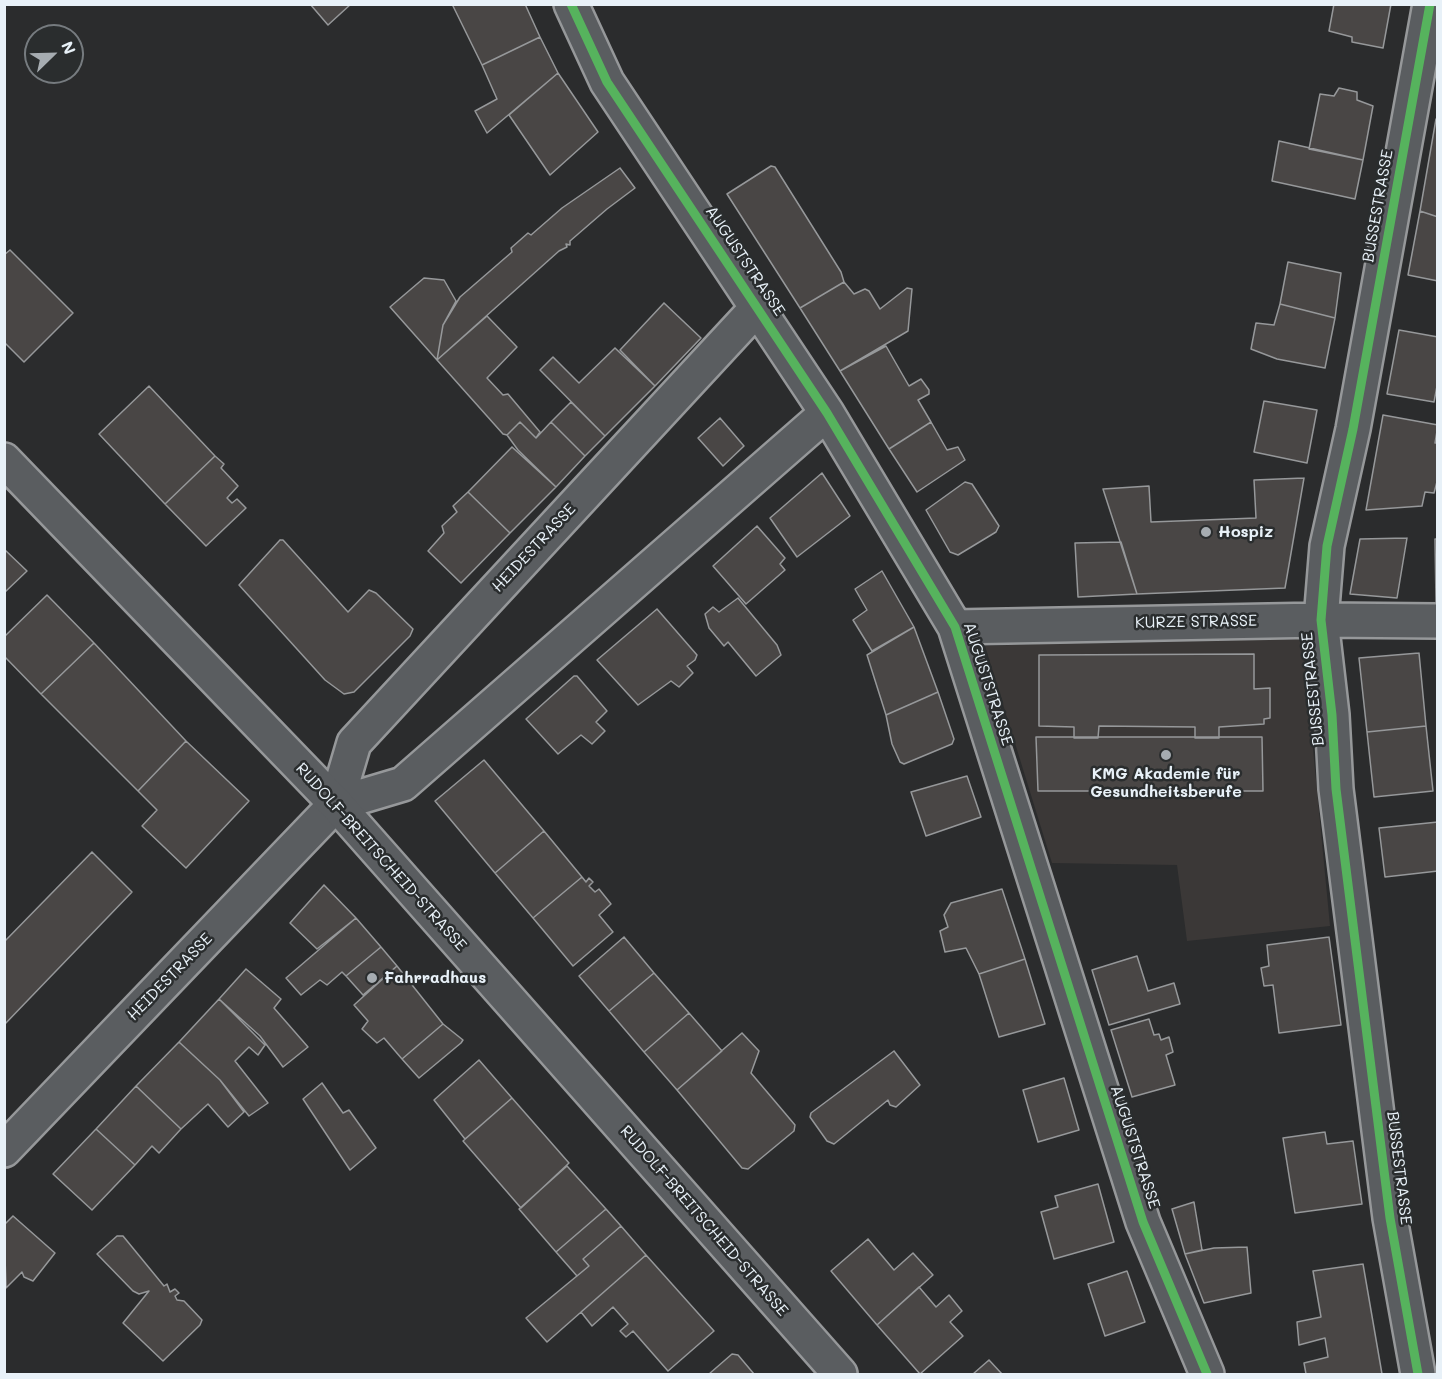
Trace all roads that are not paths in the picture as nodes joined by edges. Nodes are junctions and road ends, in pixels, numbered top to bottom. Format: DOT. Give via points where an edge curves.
graph roads {
  1 [pos="571,4"];
  2 [pos="1430,4"];
  3 [pos="758,307"];
  4 [pos="827,413"];
  5 [pos="4,460"];
  6 [pos="1321,620"];
  7 [pos="1437,621"];
  8 [pos="955,627"];
  9 [pos="336,804"];
  10 [pos="4,1150"];
  11 [pos="840,1374"];
  12 [pos="1207,1374"];
  13 [pos="1418,1374"];
  1 -- 3 [label="street, AUGUSTSTRASSE" via="607,82"];
  2 -- 6 [label="street, BUSSESTRASSE" via="1353,429 1327,546"];
  3 -- 4 [label="street, AUGUSTSTRASSE"];
  3 -- 9 [label="street, HEIDESTRASSE" via="354,743"];
  4 -- 8 [label="street, AUGUSTSTRASSE"];
  4 -- 9 [label="street, HEIDESTRASSE" via="403,784"];
  5 -- 9 [label="street, RUDOLF-BREITSCHEID-STRASSE"];
  6 -- 7 [label="street, KURZE STRASSE"];
  6 -- 8 [label="street, KURZE STRASSE"];
  6 -- 13 [label="street, BUSSESTRASSE" via="1336,789 1390,1218"];
  8 -- 12 [label="street, AUGUSTSTRASSE" via="1143,1222"];
  9 -- 10 [label="street, HEIDESTRASSE"];
  9 -- 11 [label="street, RUDOLF-BREITSCHEID-STRASSE"];
}
